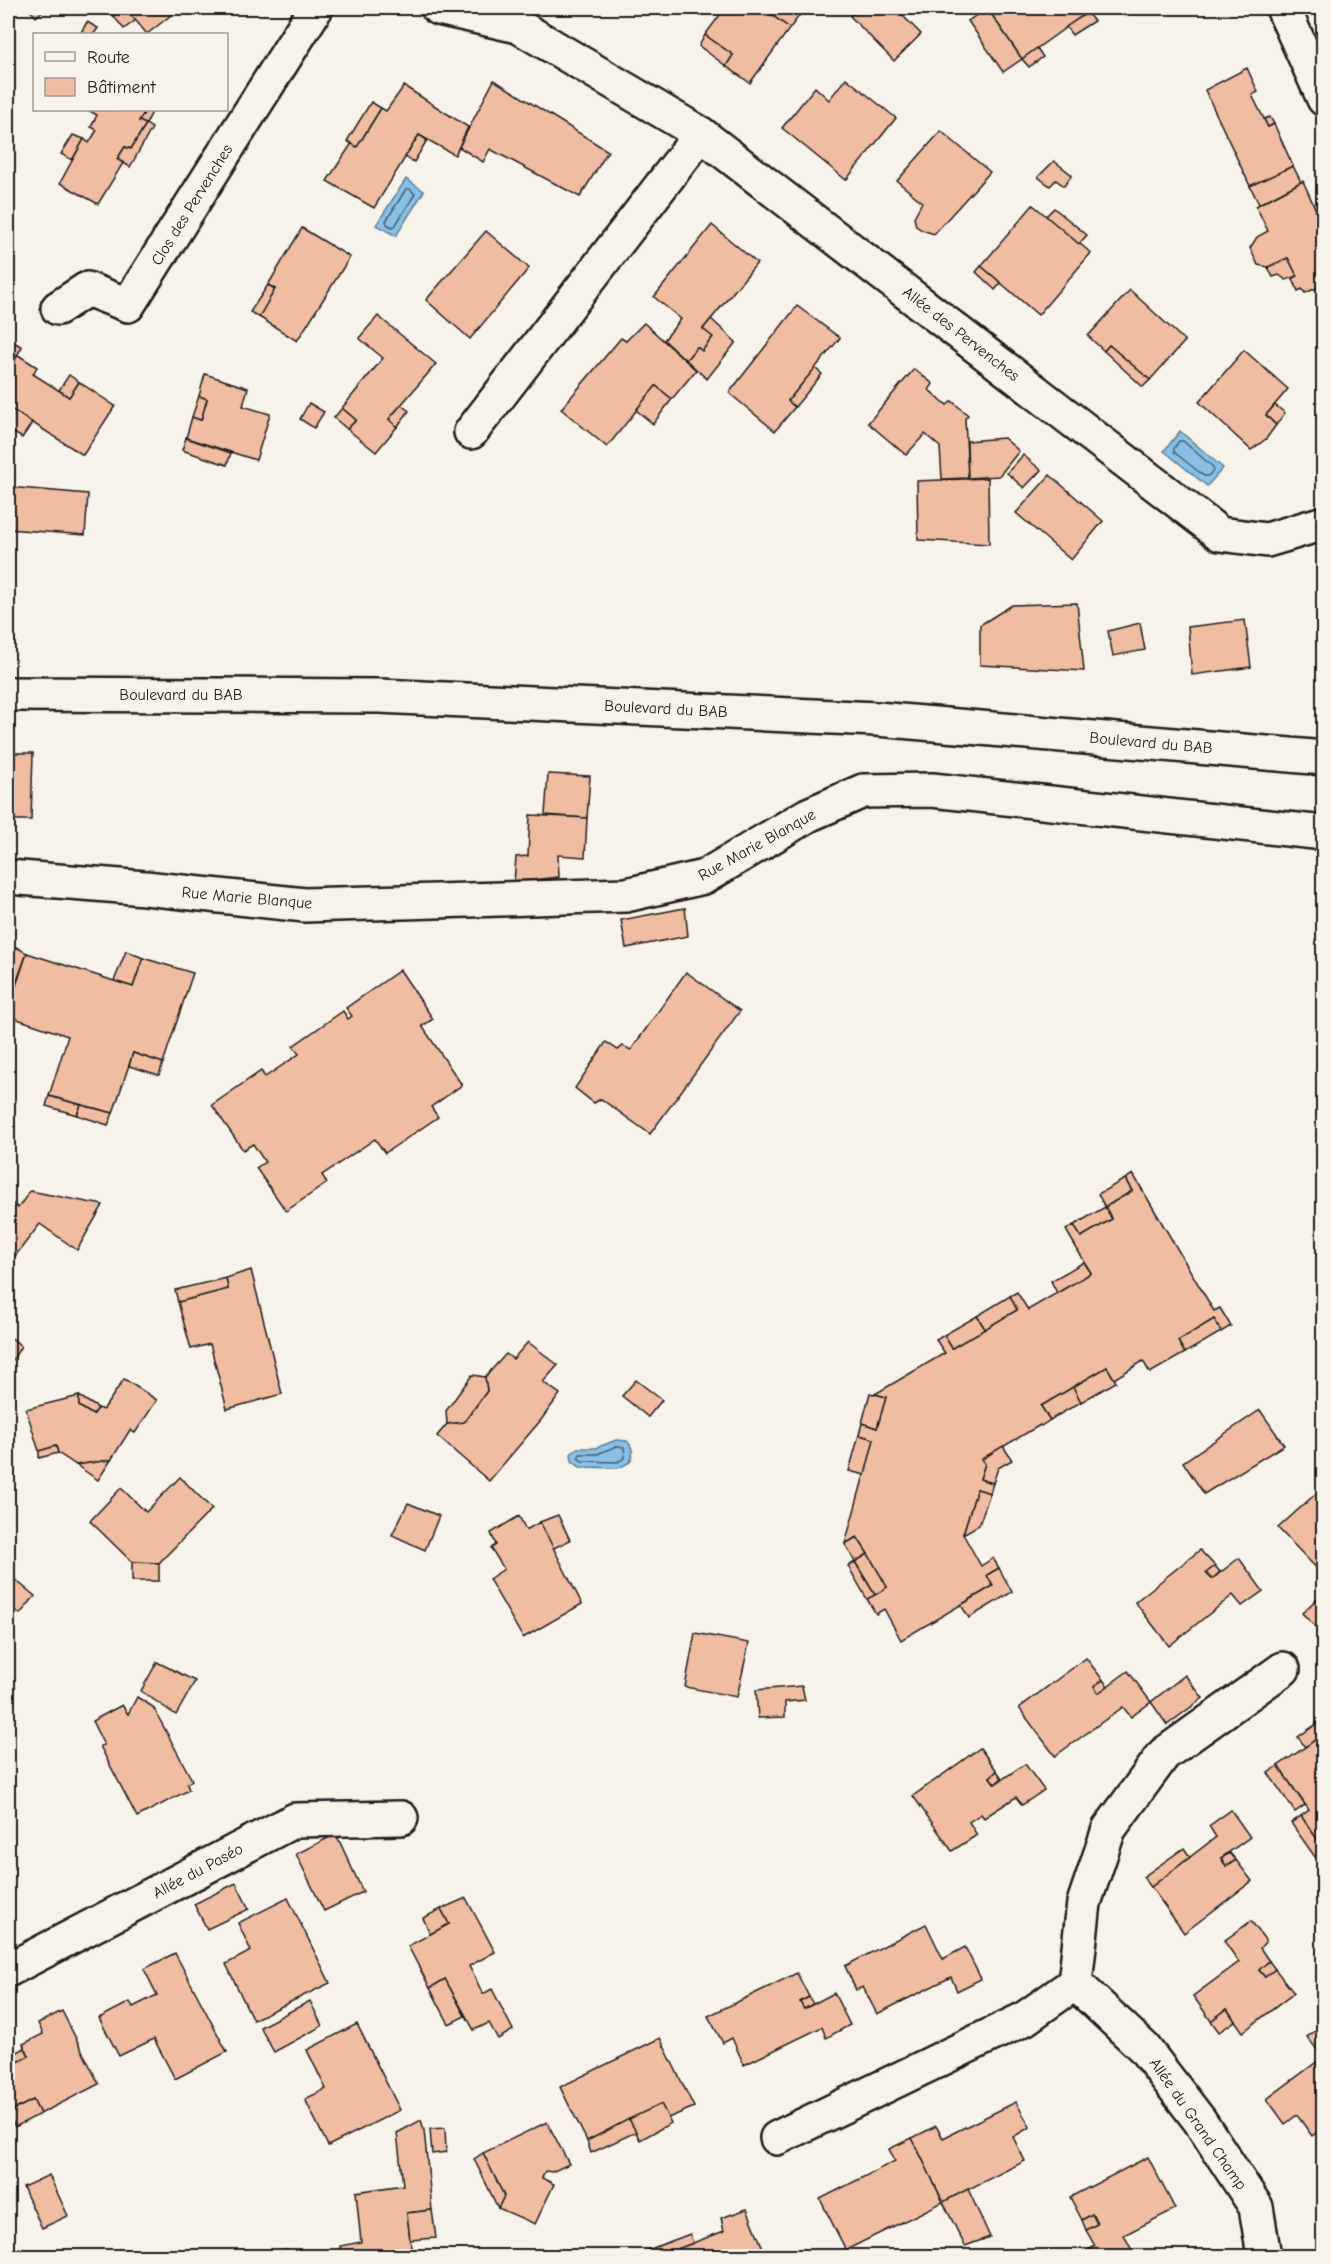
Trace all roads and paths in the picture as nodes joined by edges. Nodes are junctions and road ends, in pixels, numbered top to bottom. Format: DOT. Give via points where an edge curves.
graph roads {
  1 [pos="316,8"];
  2 [pos="438,8"];
  3 [pos="1283,8"];
  4 [pos="1323,99"];
  5 [pos="701,134"];
  6 [pos="58,308"];
  7 [pos="471,432"];
  8 [pos="1323,523"];
  9 [pos="8,694"];
  10 [pos="1323,758"];
  11 [pos="1323,834"];
  12 [pos="8,877"];
  13 [pos="1283,1669"];
  14 [pos="401,1818"];
  15 [pos="8,1970"];
  16 [pos="1075,1983"];
  17 [pos="777,2138"];
  18 [pos="1264,2256"];
  1 -- 6 [label="street, Clos des Pervenches" via="128,305 87,289"];
  2 -- 5 [label="street, Allée des Pervenches" via="518,26"];
  3 -- 4 [label="street"];
  5 -- 7 [label="street"];
  5 -- 8 [label="street, Allée des Pervenches" via="1220,534 1267,540"];
  9 -- 10 [label="street, Boulevard du BAB" via="379,696 878,719"];
  11 -- 12 [label="street, Rue Marie Blanque" via="932,790 863,791 808,815 704,877 626,895 305,906"];
  13 -- 16 [label="street" via="1164,1754 1109,1829 1084,1904"];
  14 -- 15 [label="street, Allée du Paséo" via="296,1820"];
  16 -- 17 [label="street" via="1023,2019"];
  16 -- 18 [label="street, Allée du Grand Champ" via="1144,2048 1200,2121 1256,2207"];
}
